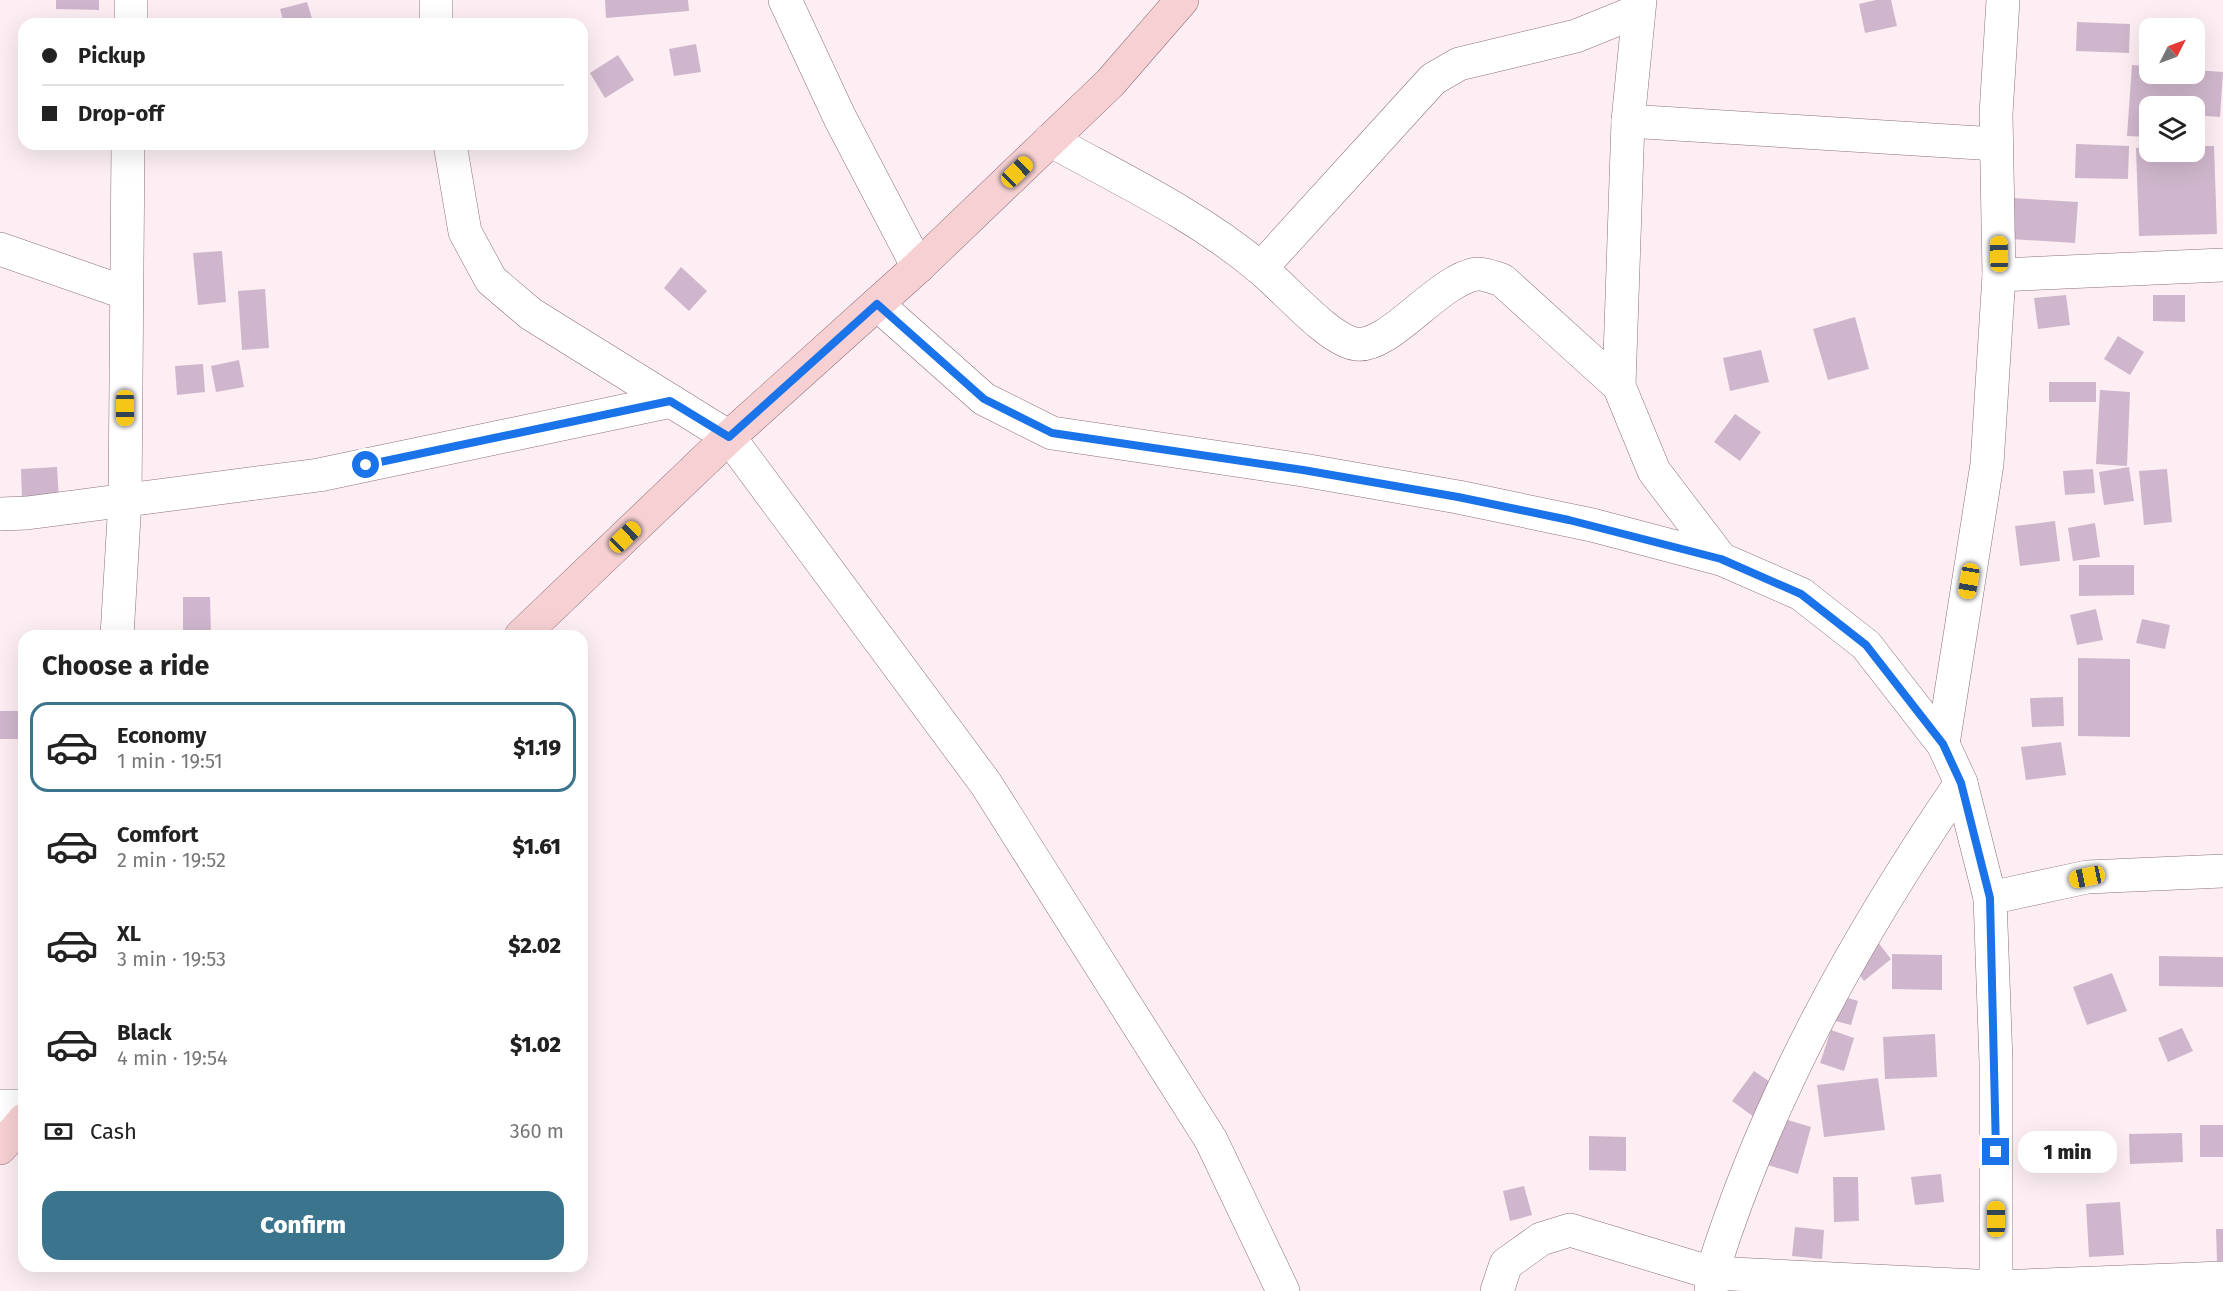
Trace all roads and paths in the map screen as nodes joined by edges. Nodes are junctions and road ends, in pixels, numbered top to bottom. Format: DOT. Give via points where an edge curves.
graph roads {
  1 [pos="131,0"];
  2 [pos="435,0"];
  3 [pos="785,0"];
  4 [pos="1182,0"];
  5 [pos="2003,0"];
  6 [pos="1639,6"];
  7 [pos="131,18"];
  8 [pos="436,18"];
  9 [pos="1628,121"];
  10 [pos="1050,140"];
  11 [pos="1996,144"];
  12 [pos="128,150"];
  13 [pos="451,150"];
  14 [pos="0,249"];
  15 [pos="2223,265"];
  16 [pos="918,267"];
  17 [pos="1261,268"];
  18 [pos="2000,275"];
  19 [pos="126,293"];
  20 [pos="877,304"];
  21 [pos="1619,386"];
  22 [pos="670,401"];
  23 [pos="729,437"];
  24 [pos="125,500"];
  25 [pos="0,514"];
  26 [pos="1721,559"];
  27 [pos="117,630"];
  28 [pos="527,630"];
  29 [pos="1943,744"];
  30 [pos="1961,783"];
  31 [pos="2223,871"];
  32 [pos="1990,898"];
  33 [pos="0,1106"];
  34 [pos="18,1106"];
  35 [pos="18,1127"];
  36 [pos="0,1148"];
  37 [pos="2223,1278"];
  38 [pos="1711,1282"];
  39 [pos="1996,1289"];
  40 [pos="1283,1291"];
  41 [pos="1497,1291"];
  1 -- 7 [label="street"];
  2 -- 8 [label="street"];
  3 -- 16 [label="street" via="840,118"];
  4 -- 10 [label="main road" via="1110,83"];
  5 -- 11 [label="street"];
  6 -- 9 [label="street"];
  6 -- 17 [label="street" via="1576,36 1459,64 1433,79"];
  9 -- 11 [label="street"];
  9 -- 21 [label="street"];
  10 -- 16 [label="main road"];
  10 -- 17 [label="street" via="1206,226"];
  11 -- 18 [label="street"];
  12 -- 19 [label="street"];
  13 -- 22 [label="street" via="465,232 491,280 531,314"];
  14 -- 19 [label="street"];
  15 -- 18 [label="street"];
  16 -- 20 [label="main road"];
  17 -- 21 [label="street" via="1332,334 1356,344 1378,339 1452,283 1478,273 1502,280"];
  18 -- 29 [label="street" via="1987,464"];
  19 -- 24 [label="street"];
  20 -- 23 [label="main road"];
  20 -- 26 [label="street" via="984,399 1052,433 1458,497 1592,525"];
  21 -- 26 [label="street" via="1654,471"];
  22 -- 23 [label="street"];
  22 -- 24 [label="street" via="319,475"];
  23 -- 28 [label="main road"];
  23 -- 40 [label="street" via="986,784 1211,1140"];
  24 -- 25 [label="street"];
  24 -- 27 [label="street"];
  26 -- 29 [label="street" via="1801,594 1866,645"];
  29 -- 30 [label="street"];
  30 -- 32 [label="street"];
  30 -- 38 [label="street" via="1901,870 1838,978 1792,1069 1734,1203"];
  31 -- 32 [label="street" via="2087,877"];
  32 -- 39 [label="street" via="1996,1062"];
  33 -- 34 [label="street"];
  35 -- 36 [label="main road"];
  37 -- 39 [label="street"];
  38 -- 39 [label="street"];
  38 -- 41 [label="street" via="1570,1230 1541,1239 1506,1264"];
}
